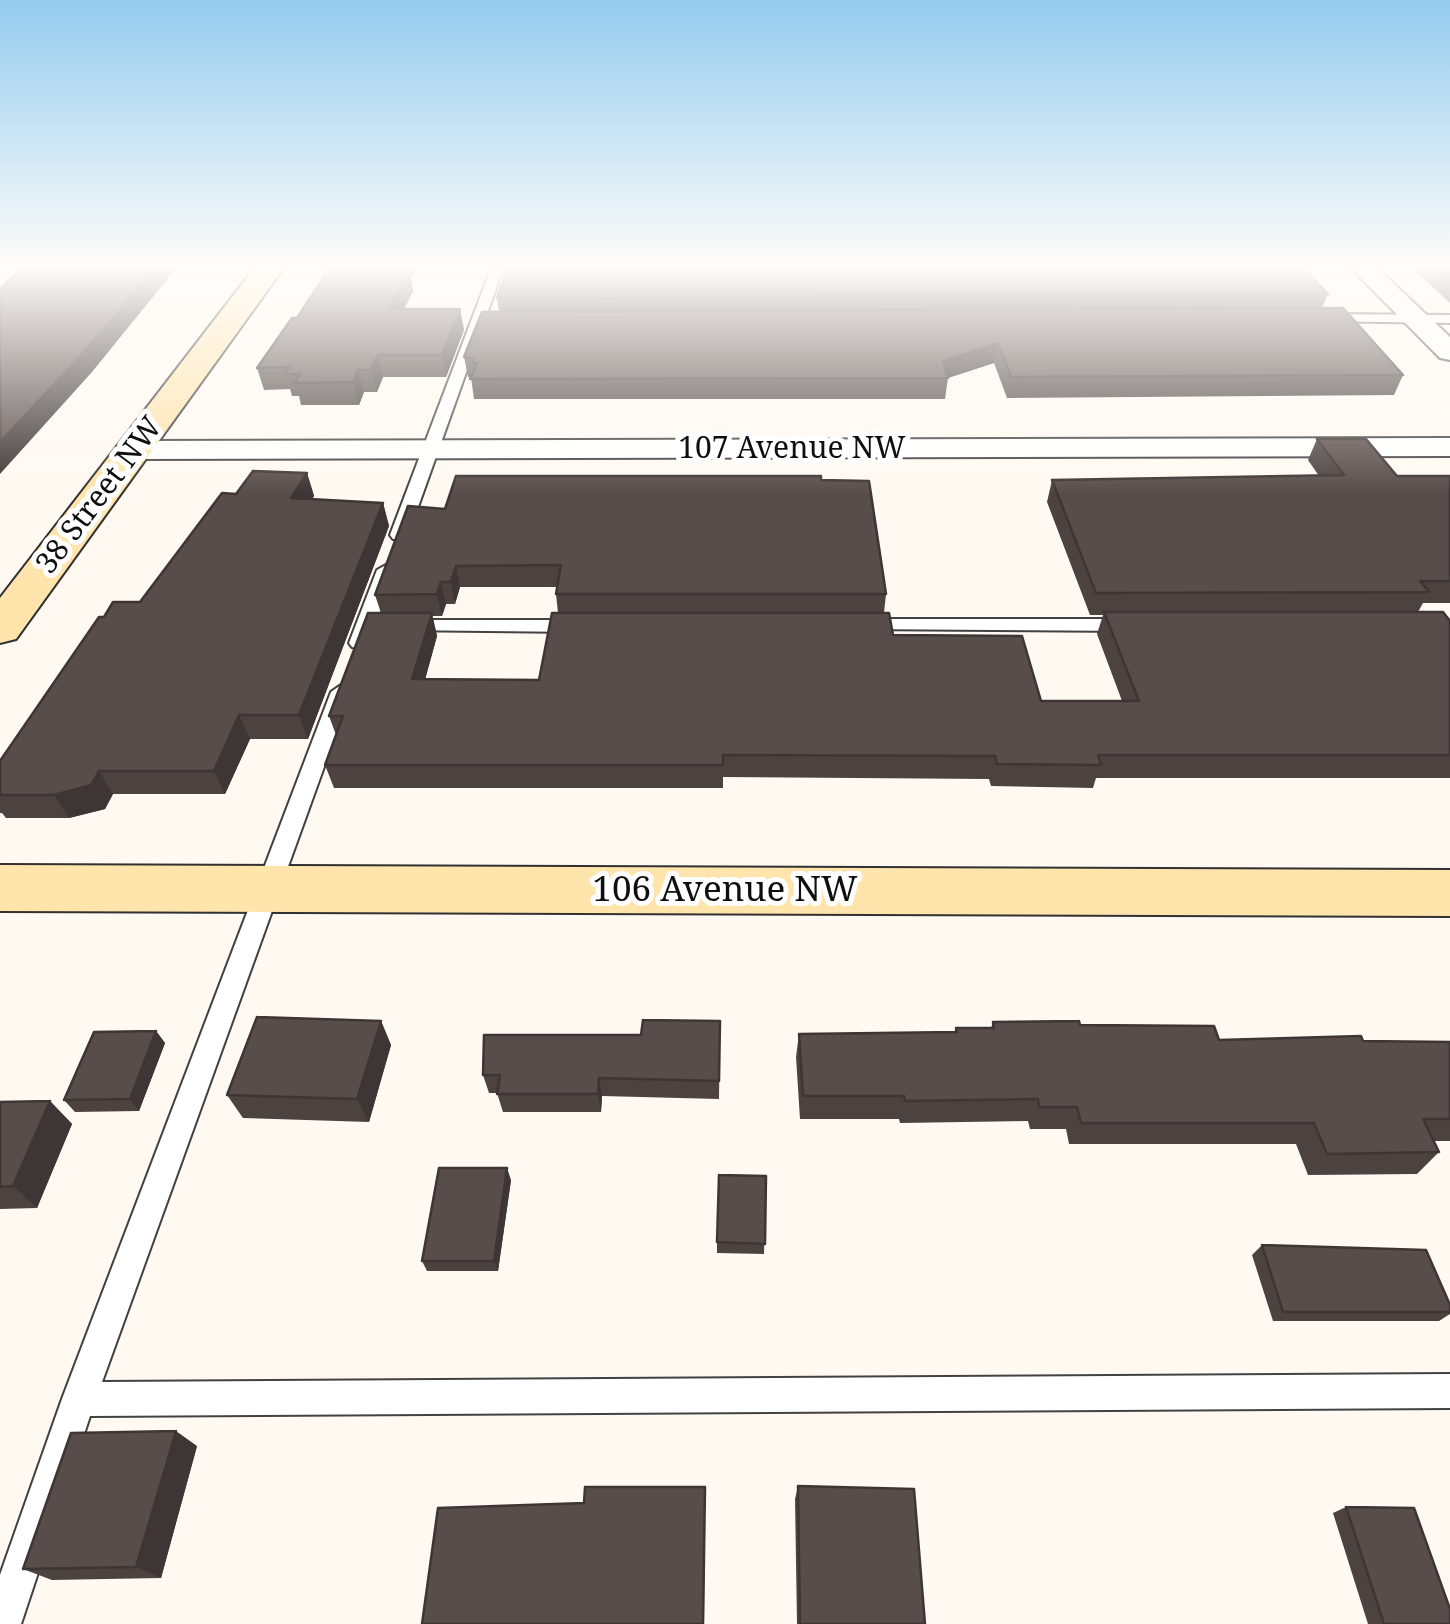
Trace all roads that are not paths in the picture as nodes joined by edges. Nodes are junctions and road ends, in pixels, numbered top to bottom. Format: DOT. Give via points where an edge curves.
graph roads {
  1 [pos="215,342"];
  2 [pos="479,342"];
  3 [pos="1450,447"];
  4 [pos="134,450"];
  5 [pos="430,450"];
  6 [pos="1154,624"];
  7 [pos="838,625"];
  8 [pos="365,626"];
  9 [pos="602,626"];
  10 [pos="0,630"];
  11 [pos="0,888"];
  12 [pos="268,889"];
  13 [pos="1450,893"];
  14 [pos="1450,1391"];
  15 [pos="79,1400"];
  16 [pos="2,1624"];
  1 -- 4 [label="street, 38 Street NW"];
  2 -- 5 [label="lane"];
  3 -- 5 [label="street, 107 Avenue NW"];
  4 -- 5 [label="street, 107 Avenue NW"];
  4 -- 10 [label="street, 38 Street NW"];
  5 -- 8 [label="lane"];
  6 -- 7 [label="lane"];
  8 -- 9 [label="lane"];
  8 -- 12 [label="lane"];
  11 -- 12 [label="street, 106 Avenue NW"];
  12 -- 13 [label="street, 106 Avenue NW"];
  12 -- 15 [label="lane"];
  14 -- 15 [label="lane"];
  15 -- 16 [label="lane"];
}
